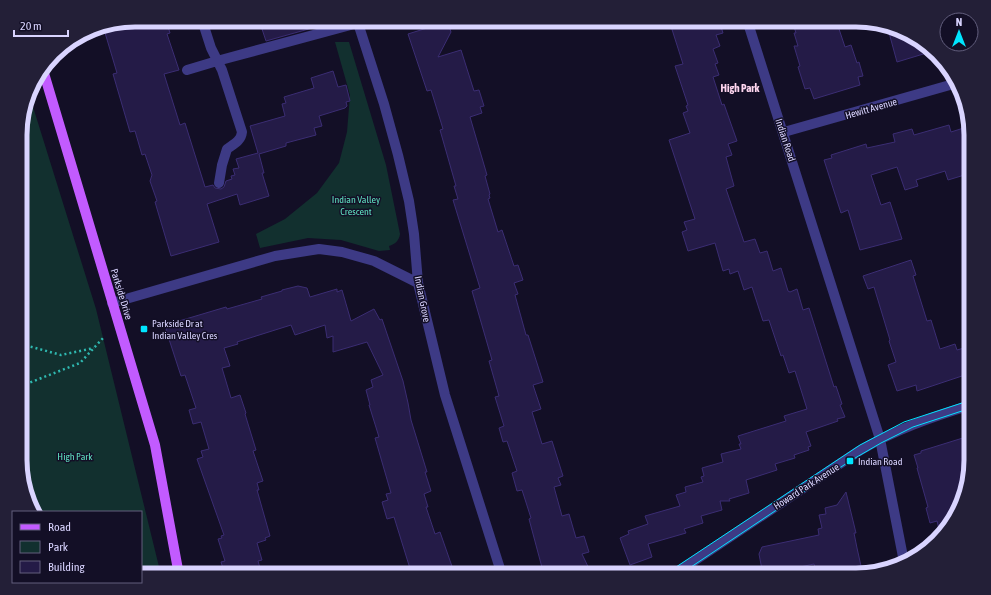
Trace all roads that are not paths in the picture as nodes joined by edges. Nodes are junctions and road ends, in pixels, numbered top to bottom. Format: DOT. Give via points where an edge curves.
graph roads {
  1 [pos="204,27"];
  2 [pos="336,27"];
  3 [pos="360,27"];
  4 [pos="750,27"];
  5 [pos="217,60"];
  6 [pos="187,70"];
  7 [pos="45,76"];
  8 [pos="952,85"];
  9 [pos="784,132"];
  10 [pos="219,183"];
  11 [pos="418,283"];
  12 [pos="112,303"];
  13 [pos="964,407"];
  14 [pos="880,439"];
  15 [pos="903,557"];
  16 [pos="178,568"];
  17 [pos="500,568"];
  18 [pos="684,568"];
  1 -- 5 [label="street" via="210,48"];
  2 -- 5 [label="street"];
  3 -- 11 [label="street, Indian Grove" via="398,155 412,221"];
  4 -- 9 [label="street, Indian Road"];
  5 -- 6 [label="street"];
  5 -- 10 [label="street" via="242,132 236,143 227,149"];
  7 -- 12 [label="main road, Parkside Drive"];
  8 -- 9 [label="street, Hewitt Avenue"];
  9 -- 14 [label="street, Indian Road"];
  11 -- 12 [label="street" via="367,259 319,249 275,256"];
  11 -- 17 [label="street, Indian Grove" via="444,395"];
  12 -- 16 [label="main road, Parkside Drive" via="155,445"];
  13 -- 14 [label="street, Howard Park Avenue" via="926,419"];
  14 -- 15 [label="street, Indian Road"];
  14 -- 18 [label="street, Howard Park Avenue"];
}
